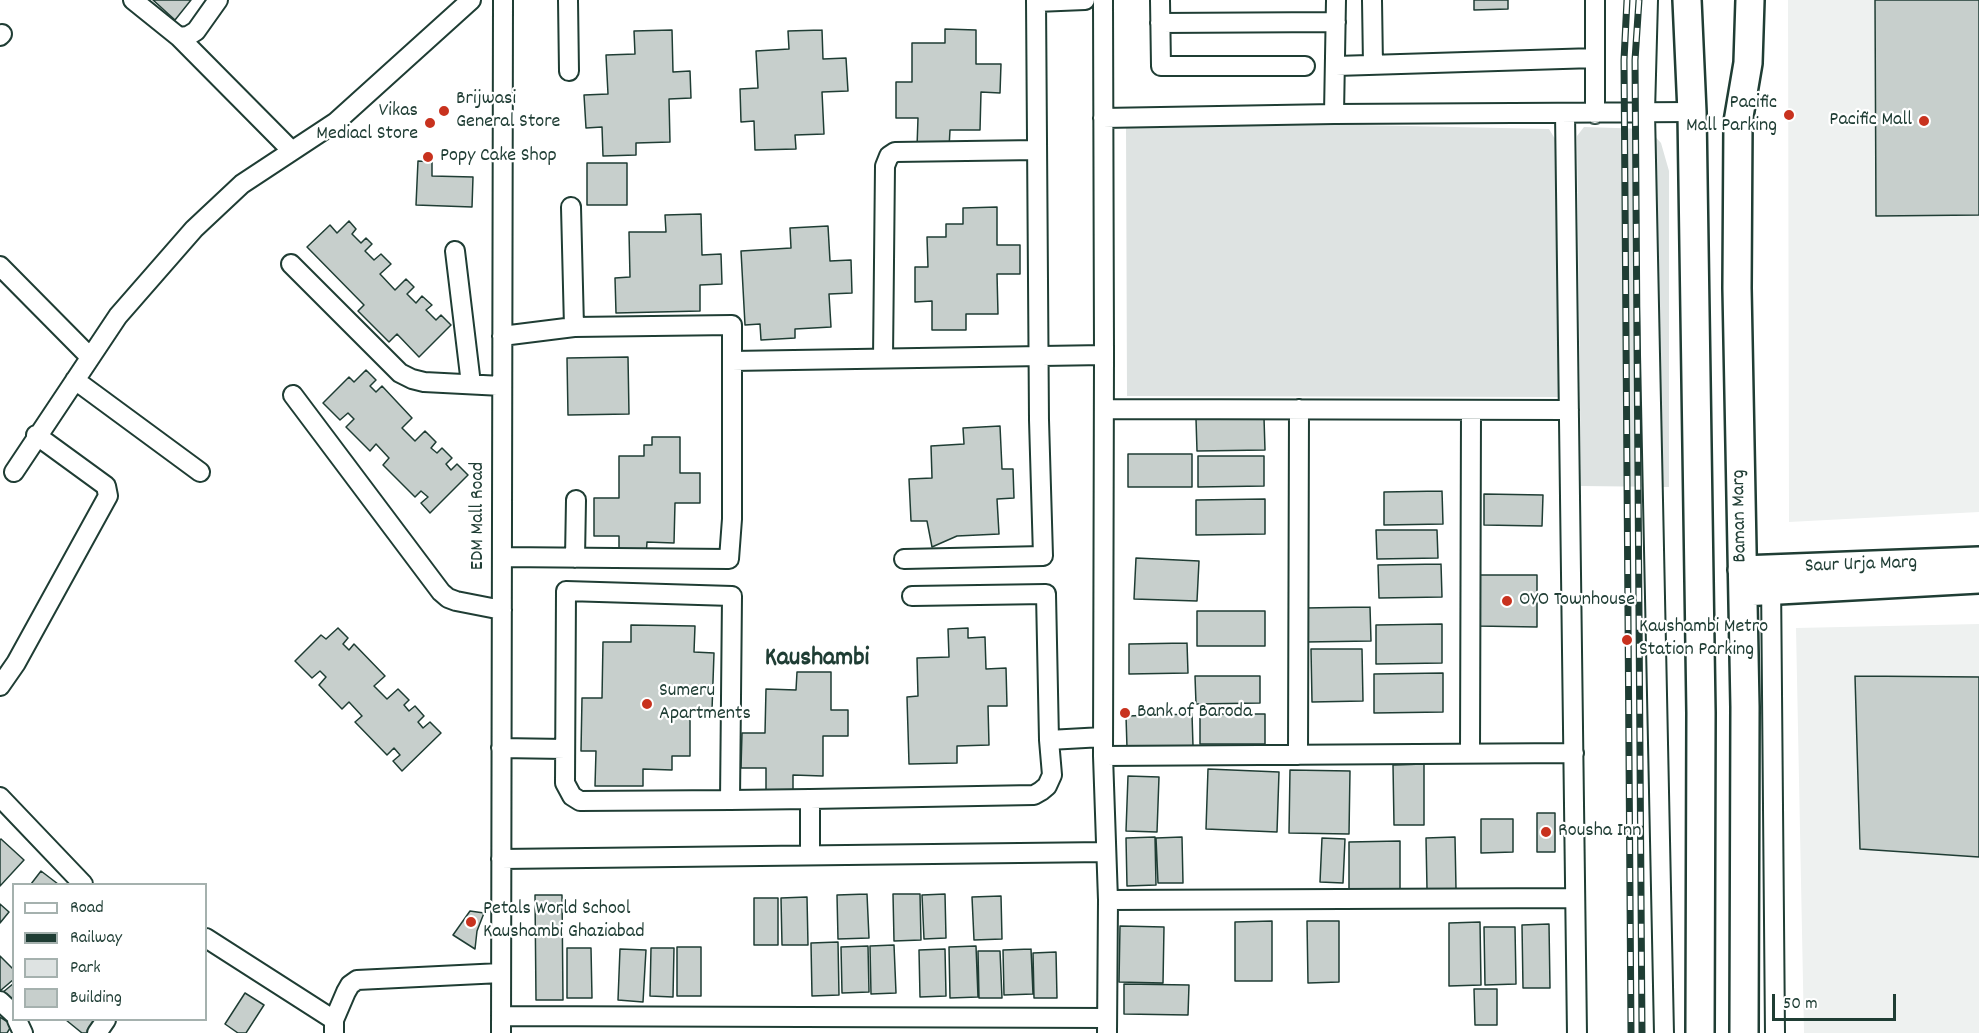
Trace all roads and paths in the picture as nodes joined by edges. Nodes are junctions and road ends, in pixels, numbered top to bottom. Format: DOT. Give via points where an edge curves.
graph roads {
  1 [pos="133,0"];
  2 [pos="218,0"];
  3 [pos="471,0"];
  4 [pos="503,0"];
  5 [pos="568,0"];
  6 [pos="1085,0"];
  7 [pos="1102,0"];
  8 [pos="1160,0"];
  9 [pos="1336,0"];
  10 [pos="1372,0"];
  11 [pos="1594,0"];
  12 [pos="1648,0"];
  13 [pos="1687,0"];
  14 [pos="1731,0"];
  15 [pos="1749,0"];
  16 [pos="1036,1"];
  17 [pos="1336,22"];
  18 [pos="1160,23"];
  19 [pos="179,37"];
  20 [pos="1595,58"];
  21 [pos="1373,65"];
  22 [pos="1305,66"];
  23 [pos="1336,66"];
  24 [pos="569,71"];
  25 [pos="1645,112"];
  26 [pos="1692,112"];
  27 [pos="1565,113"];
  28 [pos="1334,114"];
  29 [pos="1595,114"];
  30 [pos="1103,118"];
  31 [pos="1738,122"];
  32 [pos="1037,150"];
  33 [pos="292,151"];
  34 [pos="571,207"];
  35 [pos="455,250"];
  36 [pos="291,264"];
  37 [pos="0,266"];
  38 [pos="574,327"];
  39 [pos="502,336"];
  40 [pos="1104,355"];
  41 [pos="90,357"];
  42 [pos="1038,357"];
  43 [pos="883,358"];
  44 [pos="732,361"];
  45 [pos="75,380"];
  46 [pos="471,384"];
  47 [pos="502,386"];
  48 [pos="293,395"];
  49 [pos="1104,408"];
  50 [pos="1299,410"];
  51 [pos="1471,410"];
  52 [pos="1569,410"];
  53 [pos="36,435"];
  54 [pos="14,472"];
  55 [pos="200,472"];
  56 [pos="576,500"];
  57 [pos="502,557"];
  58 [pos="575,558"];
  59 [pos="904,559"];
  60 [pos="1979,561"];
  61 [pos="1979,579"];
  62 [pos="1771,580"];
  63 [pos="1742,581"];
  64 [pos="912,596"];
  65 [pos="502,610"];
  66 [pos="0,686"];
  67 [pos="1104,736"];
  68 [pos="1049,741"];
  69 [pos="501,748"];
  70 [pos="565,749"];
  71 [pos="1470,753"];
  72 [pos="1574,753"];
  73 [pos="1298,754"];
  74 [pos="1103,756"];
  75 [pos="0,797"];
  76 [pos="810,799"];
  77 [pos="730,800"];
  78 [pos="1106,852"];
  79 [pos="810,855"];
  80 [pos="501,859"];
  81 [pos="1700,882"];
  82 [pos="81,883"];
  83 [pos="1745,883"];
  84 [pos="1575,898"];
  85 [pos="1108,900"];
  86 [pos="1744,927"];
  87 [pos="1700,928"];
  88 [pos="207,939"];
  89 [pos="501,973"];
  90 [pos="0,1001"];
  91 [pos="12,1012"];
  92 [pos="105,1021"];
  93 [pos="501,1025"];
  94 [pos="1107,1025"];
  95 [pos="334,1027"];
  96 [pos="96,1033"];
  97 [pos="1577,1033"];
  98 [pos="1664,1033"];
  99 [pos="1700,1033"];
  100 [pos="1744,1033"];
  101 [pos="1775,1033"];
  1 -- 19 [label="street"];
  2 -- 19 [label="street" via="196,30"];
  3 -- 33 [label="street" via="336,122"];
  4 -- 39 [label="street, EDM Mall Road"];
  5 -- 24 [label="street"];
  6 -- 16 [label="street"];
  7 -- 30 [label="street"];
  8 -- 18 [label="street"];
  9 -- 17 [label="street"];
  10 -- 21 [label="street"];
  11 -- 20 [label="street"];
  12 -- 25 [label="street"];
  13 -- 26 [label="main road"];
  14 -- 31 [label="main road"];
  15 -- 31 [label="main road, Baman Marg" via="1749,63"];
  16 -- 32 [label="street"];
  17 -- 18 [label="street"];
  17 -- 23 [label="street"];
  18 -- 22 [label="street" via="1161,66"];
  19 -- 33 [label="street"];
  20 -- 21 [label="street"];
  20 -- 29 [label="street"];
  21 -- 23 [label="street"];
  23 -- 28 [label="street"];
  25 -- 26 [label="street"];
  25 -- 29 [label="street"];
  25 -- 98 [label="street"];
  26 -- 81 [label="main road"];
  27 -- 28 [label="street"];
  27 -- 29 [label="street"];
  27 -- 52 [label="street"];
  28 -- 30 [label="street"];
  30 -- 40 [label="street"];
  31 -- 63 [label="main road, Baman Marg"];
  32 -- 42 [label="street"];
  32 -- 43 [label="street" via="895,152 889,156 885,166"];
  33 -- 41 [label="street" via="242,184 194,229 118,316"];
  34 -- 38 [label="street"];
  35 -- 46 [label="street"];
  36 -- 46 [label="street" via="400,373 424,382"];
  37 -- 41 [label="street"];
  38 -- 39 [label="street"];
  38 -- 44 [label="street" via="732,325"];
  39 -- 47 [label="street, EDM Mall Road"];
  40 -- 42 [label="street"];
  40 -- 49 [label="street"];
  41 -- 45 [label="street"];
  42 -- 43 [label="street"];
  42 -- 59 [label="street" via="1043,555"];
  43 -- 44 [label="street"];
  44 -- 58 [label="street" via="729,559"];
  45 -- 53 [label="street"];
  45 -- 55 [label="street"];
  46 -- 47 [label="street"];
  47 -- 57 [label="street, EDM Mall Road"];
  48 -- 65 [label="street" via="441,592 456,601"];
  49 -- 50 [label="street"];
  49 -- 67 [label="street"];
  50 -- 51 [label="street"];
  50 -- 73 [label="street"];
  51 -- 52 [label="street"];
  51 -- 71 [label="street"];
  52 -- 72 [label="street"];
  53 -- 54 [label="street"];
  53 -- 66 [label="street" via="106,486 108,496"];
  56 -- 58 [label="street"];
  57 -- 58 [label="street"];
  57 -- 65 [label="street, EDM Mall Road"];
  60 -- 62 [label="main road, Saur Urja Marg"];
  61 -- 62 [label="main road, Saur Urja Marg"];
  62 -- 63 [label="main road, Saur Urja Marg"];
  62 -- 101 [label="street"];
  63 -- 83 [label="main road, Baman Marg"];
  64 -- 68 [label="street" via="1046,594"];
  65 -- 69 [label="street, EDM Mall Road"];
  67 -- 68 [label="street"];
  67 -- 74 [label="street"];
  68 -- 76 [label="street" via="1052,775 1047,786 1034,795"];
  69 -- 70 [label="street"];
  69 -- 80 [label="street, EDM Mall Road"];
  70 -- 77 [label="street" via="565,783 579,801"];
  70 -- 77 [label="street" via="566,591 732,596"];
  71 -- 72 [label="street"];
  71 -- 73 [label="street"];
  72 -- 84 [label="street"];
  73 -- 74 [label="street"];
  74 -- 78 [label="street"];
  75 -- 82 [label="street"];
  76 -- 77 [label="street"];
  76 -- 79 [label="street"];
  78 -- 79 [label="street"];
  78 -- 85 [label="street"];
  79 -- 80 [label="street"];
  80 -- 89 [label="street, EDM Mall Road"];
  81 -- 83 [label="main road"];
  81 -- 87 [label="main road"];
  83 -- 86 [label="main road, Baman Marg"];
  84 -- 85 [label="street"];
  84 -- 97 [label="street"];
  85 -- 94 [label="street"];
  86 -- 87 [label="main road"];
  86 -- 100 [label="main road, Baman Marg"];
  87 -- 99 [label="main road"];
  88 -- 95 [label="street"];
  89 -- 93 [label="street, EDM Mall Road"];
  89 -- 95 [label="street" via="357,980 346,992"];
  90 -- 91 [label="street"];
  92 -- 96 [label="street"];
  93 -- 94 [label="street"];
}
